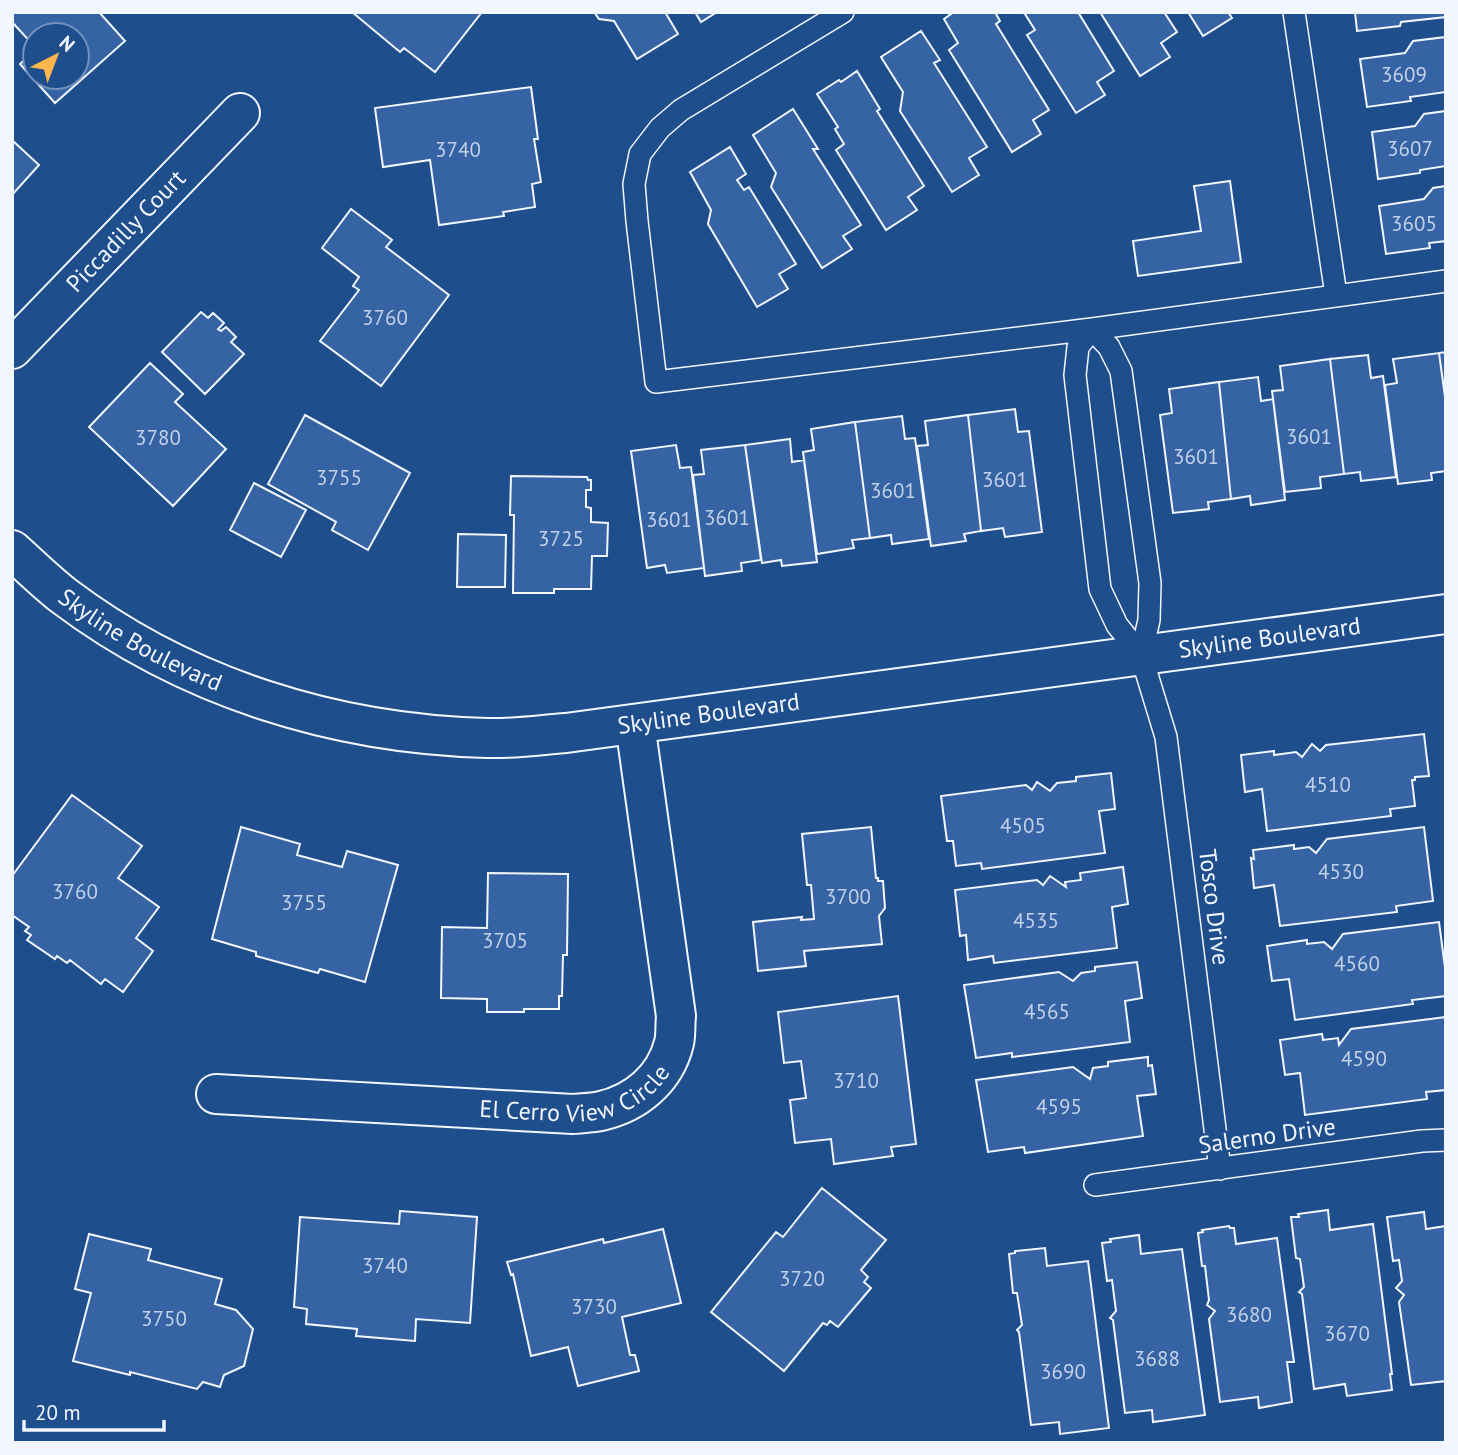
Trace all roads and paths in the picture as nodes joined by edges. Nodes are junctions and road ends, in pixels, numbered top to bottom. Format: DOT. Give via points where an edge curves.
graph roads {
  1 [pos="843,12"];
  2 [pos="1294,12"];
  3 [pos="240,113"];
  4 [pos="1446,281"];
  5 [pos="1336,295"];
  6 [pos="1092,329"];
  7 [pos="12,349"];
  8 [pos="12,550"];
  9 [pos="1446,614"];
  10 [pos="1141,655"];
  11 [pos="635,724"];
  12 [pos="216,1094"];
  13 [pos="1446,1140"];
  14 [pos="1220,1169"];
  15 [pos="1095,1185"];
  1 -- 6 [label="lane" via="681,110 640,154 634,184 636,221 656,382"];
  2 -- 5 [label="lane"];
  3 -- 7 [label="street, Piccadilly Court"];
  4 -- 5 [label="lane"];
  5 -- 6 [label="lane"];
  6 -- 10 [label="lane" via="1109,347 1121,371 1150,583 1149,620"];
  6 -- 10 [label="lane" via="1078,347 1075,375 1100,589 1117,625"];
  8 -- 11 [label="street, Skyline Boulevard" via="64,596 132,642 209,681 298,712 380,730 488,738"];
  9 -- 10 [label="street, Skyline Boulevard"];
  10 -- 11 [label="street, Skyline Boulevard"];
  10 -- 14 [label="lane, Tosco Drive" via="1166,737"];
  11 -- 12 [label="street, El Cerro View Circle" via="676,1016 674,1042 665,1067 649,1087 629,1101 601,1111 573,1114"];
  13 -- 14 [label="lane, Salerno Drive"];
  14 -- 15 [label="lane, Salerno Drive"];
}
